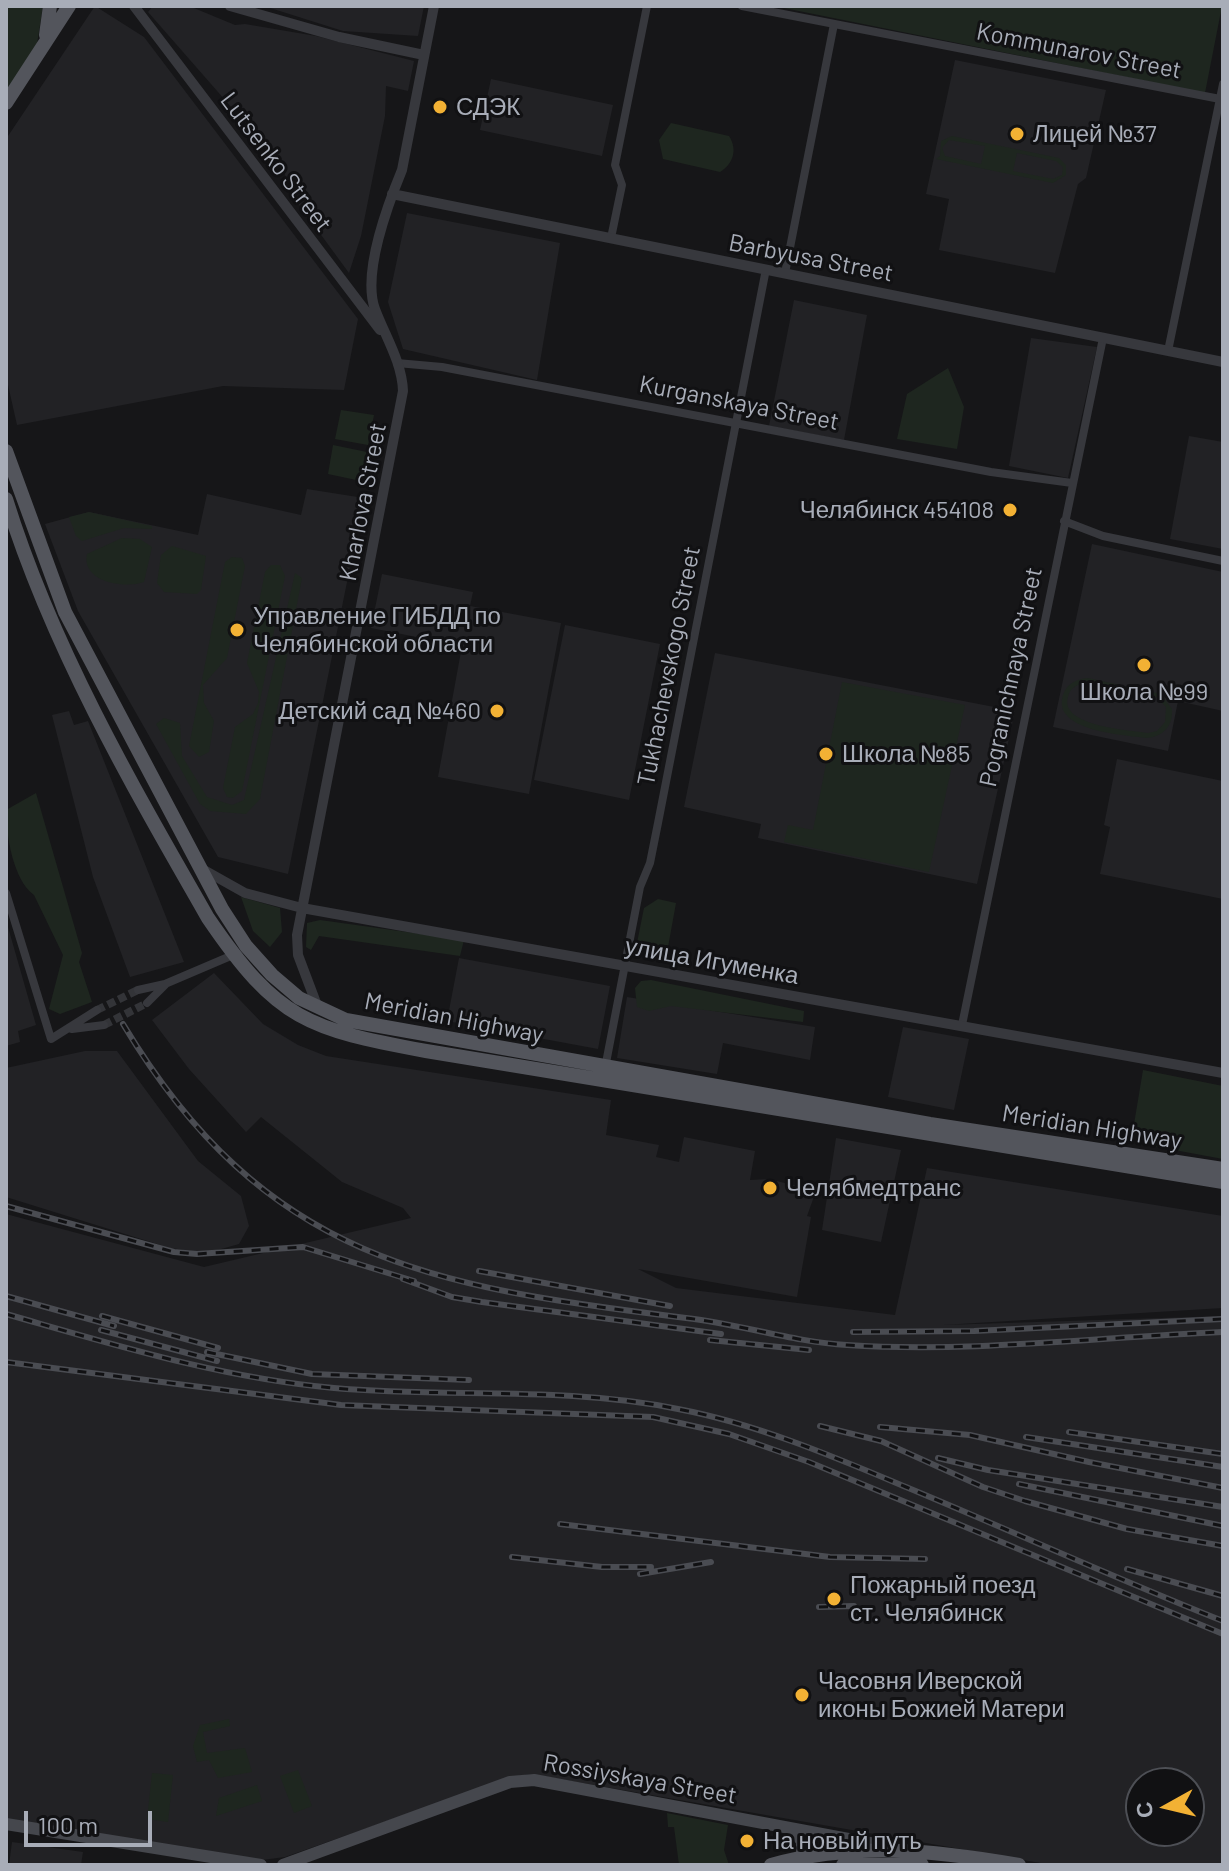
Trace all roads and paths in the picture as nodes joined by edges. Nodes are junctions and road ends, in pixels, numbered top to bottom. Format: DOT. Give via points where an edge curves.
graph roads {
  1 [pos="50,6"];
  2 [pos="69,6"];
  3 [pos="134,6"];
  4 [pos="230,6"];
  5 [pos="434,6"];
  6 [pos="647,6"];
  7 [pos="742,6"];
  8 [pos="834,24"];
  9 [pos="45,44"];
  10 [pos="424,55"];
  11 [pos="1223,84"];
  12 [pos="1220,99"];
  13 [pos="6,103"];
  14 [pos="392,194"];
  15 [pos="611,238"];
  16 [pos="766,269"];
  17 [pos="785,273"];
  18 [pos="370,291"];
  19 [pos="350,293"];
  20 [pos="1103,338"];
  21 [pos="389,341"];
  22 [pos="1168,351"];
  23 [pos="1223,362"];
  24 [pos="397,363"];
  25 [pos="738,424"];
  26 [pos="6,451"];
  27 [pos="1072,483"];
  28 [pos="6,499"];
  29 [pos="1064,521"];
  30 [pos="1223,561"];
  31 [pos="201,868"];
  32 [pos="6,893"];
  33 [pos="302,908"];
  34 [pos="233,955"];
  35 [pos="625,966"];
  36 [pos="165,984"];
  37 [pos="138,990"];
  38 [pos="147,1003"];
  39 [pos="97,1010"];
  40 [pos="318,1010"];
  41 [pos="104,1025"];
  42 [pos="962,1025"];
  43 [pos="67,1030"];
  44 [pos="605,1068"];
  45 [pos="1223,1073"];
  46 [pos="1223,1169"];
  47 [pos="1223,1182"];
  48 [pos="6,1824"];
  49 [pos="789,1829"];
  50 [pos="905,1849"];
  51 [pos="802,1856"];
  52 [pos="261,1865"];
  53 [pos="283,1865"];
  54 [pos="771,1865"];
  55 [pos="843,1865"];
  56 [pos="922,1865"];
  57 [pos="1019,1865"];
  1 -- 9 [label="main road"];
  2 -- 9 [label="main road"];
  3 -- 19 [label="street, Lutsenko Street"];
  4 -- 10 [label="street"];
  5 -- 10 [label="street"];
  6 -- 15 [label="street" via="615,165 622,185"];
  7 -- 8 [label="street, Kommunarov Street"];
  8 -- 12 [label="street, Kommunarov Street"];
  8 -- 17 [label="street"];
  9 -- 13 [label="main road"];
  10 -- 14 [label="street" via="402,170"];
  11 -- 12 [label="street"];
  12 -- 22 [label="street"];
  14 -- 15 [label="street, Barbyusa Street"];
  14 -- 18 [label="street"];
  15 -- 16 [label="street, Barbyusa Street"];
  16 -- 17 [label="street, Barbyusa Street"];
  16 -- 25 [label="street, Tukhachevskogo Street"];
  17 -- 20 [label="street, Barbyusa Street"];
  18 -- 19 [label="street"];
  18 -- 21 [label="street, Kharlova Street"];
  19 -- 21 [label="street, Lutsenko Street"];
  20 -- 22 [label="street, Barbyusa Street"];
  20 -- 27 [label="street, Pogranichnaya Street"];
  21 -- 24 [label="street, Kharlova Street"];
  22 -- 23 [label="street, Barbyusa Street"];
  24 -- 25 [label="street, Kurganskaya Street"];
  24 -- 33 [label="street, Kharlova Street" via="403,391 398,424"];
  25 -- 27 [label="street, Kurganskaya Street"];
  25 -- 35 [label="street, Tukhachevskogo Street"];
  26 -- 31 [label="main road, Meridian Highway" via="65,612"];
  27 -- 29 [label="street, Pogranichnaya Street"];
  28 -- 34 [label="main road, Meridian Highway" via="63,650"];
  29 -- 30 [label="street" via="1103,536"];
  29 -- 42 [label="street, Pogranichnaya Street"];
  31 -- 33 [label="street, улица Игуменка" via="245,893"];
  31 -- 40 [label="main road, Meridian Highway" via="246,946 272,975"];
  32 -- 43 [label="street" via="51,1039"];
  33 -- 35 [label="street, улица Игуменка"];
  33 -- 40 [label="street, Kharlova Street" via="298,955"];
  34 -- 36 [label="street"];
  34 -- 47 [label="main road, Meridian Highway" via="292,1013 350,1037"];
  35 -- 42 [label="street, улица Игуменка"];
  35 -- 44 [label="street, Tukhachevskogo Street"];
  36 -- 37 [label="street"];
  36 -- 38 [label="street"];
  39 -- 43 [label="street"];
  40 -- 44 [label="main road, Meridian Highway" via="370,1026"];
  41 -- 43 [label="street"];
  42 -- 45 [label="street, улица Игуменка"];
  44 -- 46 [label="main road, Meridian Highway"];
  48 -- 52 [label="main road"];
  49 -- 50 [label="main road, Rossiyskaya Street"];
  49 -- 51 [label="main road" via="802,1841"];
  49 -- 53 [label="main road, Rossiyskaya Street" via="534,1780 510,1782"];
  50 -- 51 [label="main road" via="856,1848"];
  50 -- 57 [label="main road"];
  51 -- 54 [label="main road"];
  55 -- 56 [label="main road"];
}
